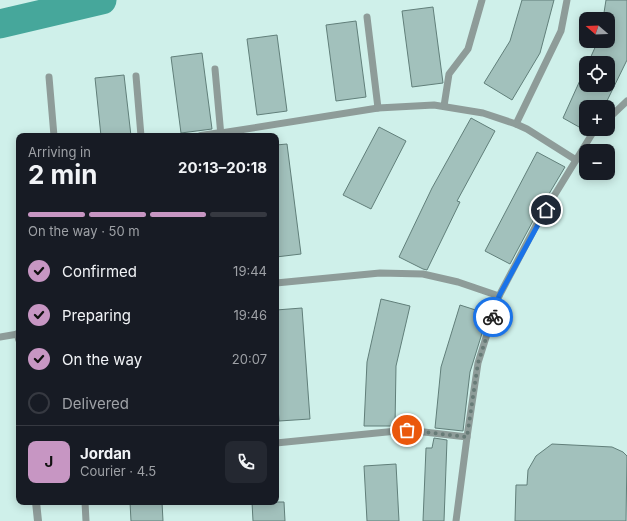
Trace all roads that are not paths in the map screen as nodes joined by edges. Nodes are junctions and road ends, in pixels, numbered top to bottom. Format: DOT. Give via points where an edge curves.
graph roads {
  1 [pos="482,0"];
  2 [pos="567,0"];
  3 [pos="367,17"];
  4 [pos="215,68"];
  5 [pos="136,76"];
  6 [pos="49,77"];
  7 [pos="627,101"];
  8 [pos="444,106"];
  9 [pos="378,108"];
  10 [pos="615,112"];
  11 [pos="516,124"];
  12 [pos="54,133"];
  13 [pos="141,133"];
  14 [pos="221,133"];
  15 [pos="227,133"];
  16 [pos="591,136"];
  17 [pos="576,160"];
  18 [pos="279,283"];
  19 [pos="499,296"];
  20 [pos="16,335"];
  21 [pos="0,337"];
  22 [pos="467,437"];
  23 [pos="279,443"];
  24 [pos="36,505"];
  25 [pos="85,505"];
  26 [pos="38,521"];
  27 [pos="86,521"];
  28 [pos="456,521"];
  1 -- 8 [label="lane" via="468,48 449,74"];
  2 -- 11 [label="lane" via="562,31"];
  3 -- 9 [label="lane"];
  4 -- 14 [label="lane"];
  5 -- 13 [label="lane"];
  6 -- 12 [label="lane"];
  7 -- 10 [label="lane"];
  8 -- 9 [label="lane"];
  8 -- 11 [label="lane" via="483,113"];
  9 -- 15 [label="lane"];
  11 -- 17 [label="lane"];
  16 -- 17 [label="lane"];
  17 -- 19 [label="lane" via="538,222"];
  18 -- 19 [label="lane" via="380,274 423,274 458,282"];
  19 -- 22 [label="lane" via="478,363"];
  20 -- 21 [label="lane"];
  22 -- 23 [label="lane" via="407,430"];
  22 -- 28 [label="lane"];
  24 -- 26 [label="street"];
  25 -- 27 [label="lane"];
}
